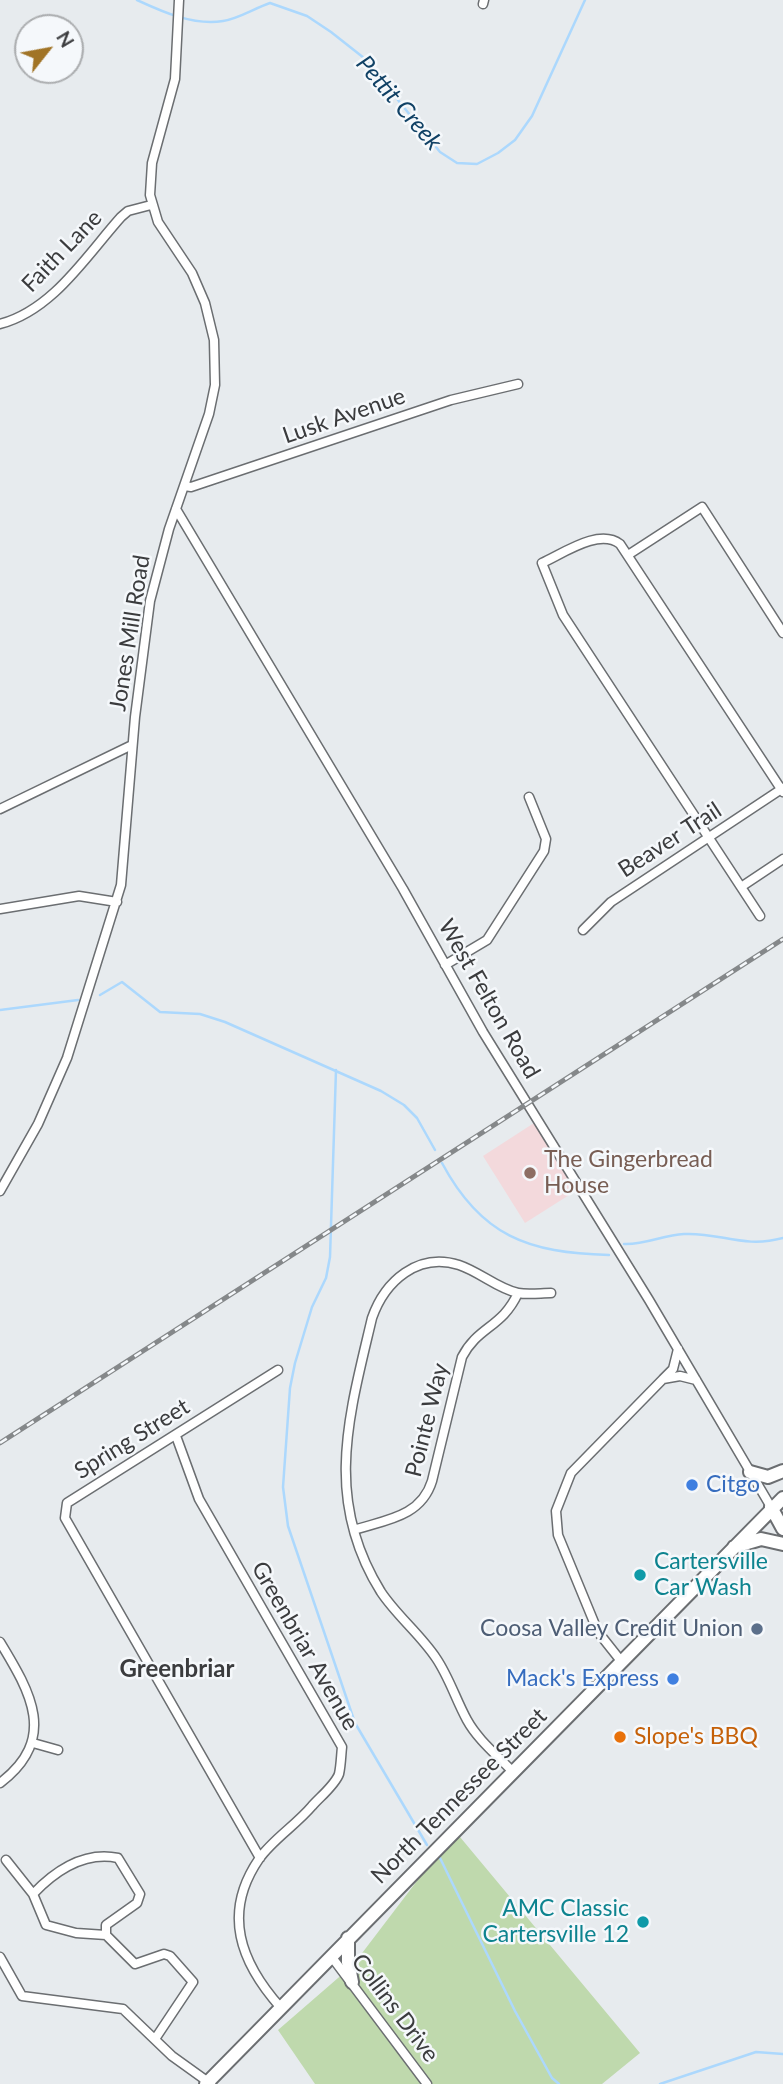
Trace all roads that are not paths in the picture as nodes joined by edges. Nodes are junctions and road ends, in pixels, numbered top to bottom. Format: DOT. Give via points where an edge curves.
graph roads {
  1 [pos="179,0"];
  2 [pos="151,205"];
  3 [pos="0,324"];
  4 [pos="518,384"];
  5 [pos="184,486"];
  6 [pos="176,509"];
  7 [pos="628,555"];
  8 [pos="783,634"];
  9 [pos="132,745"];
  10 [pos="782,790"];
  11 [pos="529,797"];
  12 [pos="0,809"];
  13 [pos="708,838"];
  14 [pos="783,859"];
  15 [pos="741,887"];
  16 [pos="117,902"];
  17 [pos="0,909"];
  18 [pos="760,916"];
  19 [pos="583,930"];
  20 [pos="445,965"];
  21 [pos="0,1191"];
  22 [pos="518,1293"];
  23 [pos="551,1293"];
  24 [pos="678,1349"];
  25 [pos="278,1370"];
  26 [pos="663,1379"];
  27 [pos="696,1380"];
  28 [pos="176,1436"];
  29 [pos="783,1471"];
  30 [pos="750,1472"];
  31 [pos="783,1487"];
  32 [pos="783,1497"];
  33 [pos="771,1507"];
  34 [pos="783,1529"];
  35 [pos="354,1530"];
  36 [pos="783,1544"];
  37 [pos="731,1548"];
  38 [pos="0,1642"];
  39 [pos="621,1661"];
  40 [pos="33,1743"];
  41 [pos="58,1751"];
  42 [pos="513,1772"];
  43 [pos="0,1783"];
  44 [pos="260,1858"];
  45 [pos="6,1860"];
  46 [pos="33,1894"];
  47 [pos="106,1935"];
  48 [pos="348,1938"];
  49 [pos="0,1956"];
  50 [pos="331,1956"];
  51 [pos="352,1982"];
  52 [pos="281,2008"];
  53 [pos="155,2039"];
  54 [pos="208,2083"];
  55 [pos="427,2084"];
  1 -- 2 [label="street, Jones Mill Road" via="175,79 150,171"];
  2 -- 3 [label="street, Faith Lane" via="121,217 50,298"];
  2 -- 5 [label="street, Jones Mill Road" via="198,286 214,340 214,394"];
  4 -- 5 [label="street, Lusk Avenue" via="451,400 191,488"];
  5 -- 6 [label="street, Jones Mill Road"];
  6 -- 9 [label="street, Jones Mill Road" via="149,610"];
  6 -- 20 [label="street, West Felton Road"];
  7 -- 8 [label="street" via="702,507"];
  7 -- 10 [label="street"];
  7 -- 13 [label="street" via="606,537 542,563 564,615"];
  9 -- 12 [label="street"];
  9 -- 16 [label="street, Jones Mill Road" via="125,866"];
  10 -- 13 [label="street, Beaver Trail"];
  11 -- 20 [label="street" via="543,829 544,851 487,940"];
  13 -- 15 [label="street"];
  13 -- 19 [label="street, Beaver Trail" via="611,902"];
  14 -- 15 [label="street"];
  15 -- 18 [label="street"];
  16 -- 17 [label="street" via="79,895"];
  16 -- 21 [label="street, Jones Mill Road" via="57,1082"];
  20 -- 24 [label="street, West Felton Road"];
  22 -- 23 [label="street"];
  22 -- 35 [label="street, Pointe Way" via="503,1318 472,1341 462,1357 424,1500 409,1513"];
  22 -- 35 [label="street" via="461,1266 433,1262 411,1269 388,1287 372,1318 345,1441 345,1483"];
  24 -- 26 [label="street" via="673,1369"];
  24 -- 27 [label="street, West Felton Road"];
  25 -- 28 [label="street, Spring Street"];
  26 -- 27 [label="street" via="680,1376"];
  26 -- 39 [label="street" via="571,1473 556,1511 558,1535 598,1632"];
  27 -- 30 [label="street, West Felton Road"];
  28 -- 44 [label="street, Greenbriar Avenue" via="199,1499 342,1747 338,1776"];
  28 -- 44 [label="street, Spring Street" via="67,1503 65,1518"];
  29 -- 30 [label="main road" via="768,1477"];
  30 -- 33 [label="street, West Felton Road"];
  31 -- 33 [label="main road, North Tennessee Street"];
  32 -- 33 [label="main road, North Tennessee Street"];
  33 -- 34 [label="main road"];
  33 -- 37 [label="main road, North Tennessee Street"];
  35 -- 42 [label="street" via="381,1591 436,1658 477,1735"];
  36 -- 37 [label="main road" via="761,1539"];
  37 -- 39 [label="main road, North Tennessee Street"];
  38 -- 40 [label="street" via="28,1687 35,1715"];
  39 -- 42 [label="main road, North Tennessee Street"];
  40 -- 41 [label="street"];
  40 -- 43 [label="street" via="17,1770"];
  42 -- 48 [label="main road, North Tennessee Street"];
  44 -- 52 [label="street, Greenbriar Avenue" via="239,1896 237,1916 256,1976"];
  45 -- 46 [label="street"];
  46 -- 47 [label="street" via="46,1925"];
  46 -- 47 [label="street" via="69,1865 90,1857 118,1858 140,1895 106,1925"];
  47 -- 53 [label="street" via="135,1964 170,1956 193,1982"];
  48 -- 50 [label="main road, North Tennessee Street"];
  48 -- 51 [label="main road"];
  49 -- 53 [label="street" via="22,1996 123,2009"];
  50 -- 51 [label="street, Collins Drive"];
  50 -- 52 [label="main road, North Tennessee Street"];
  51 -- 55 [label="street, Collins Drive"];
  52 -- 54 [label="main road, North Tennessee Street"];
  53 -- 54 [label="street"];
}
